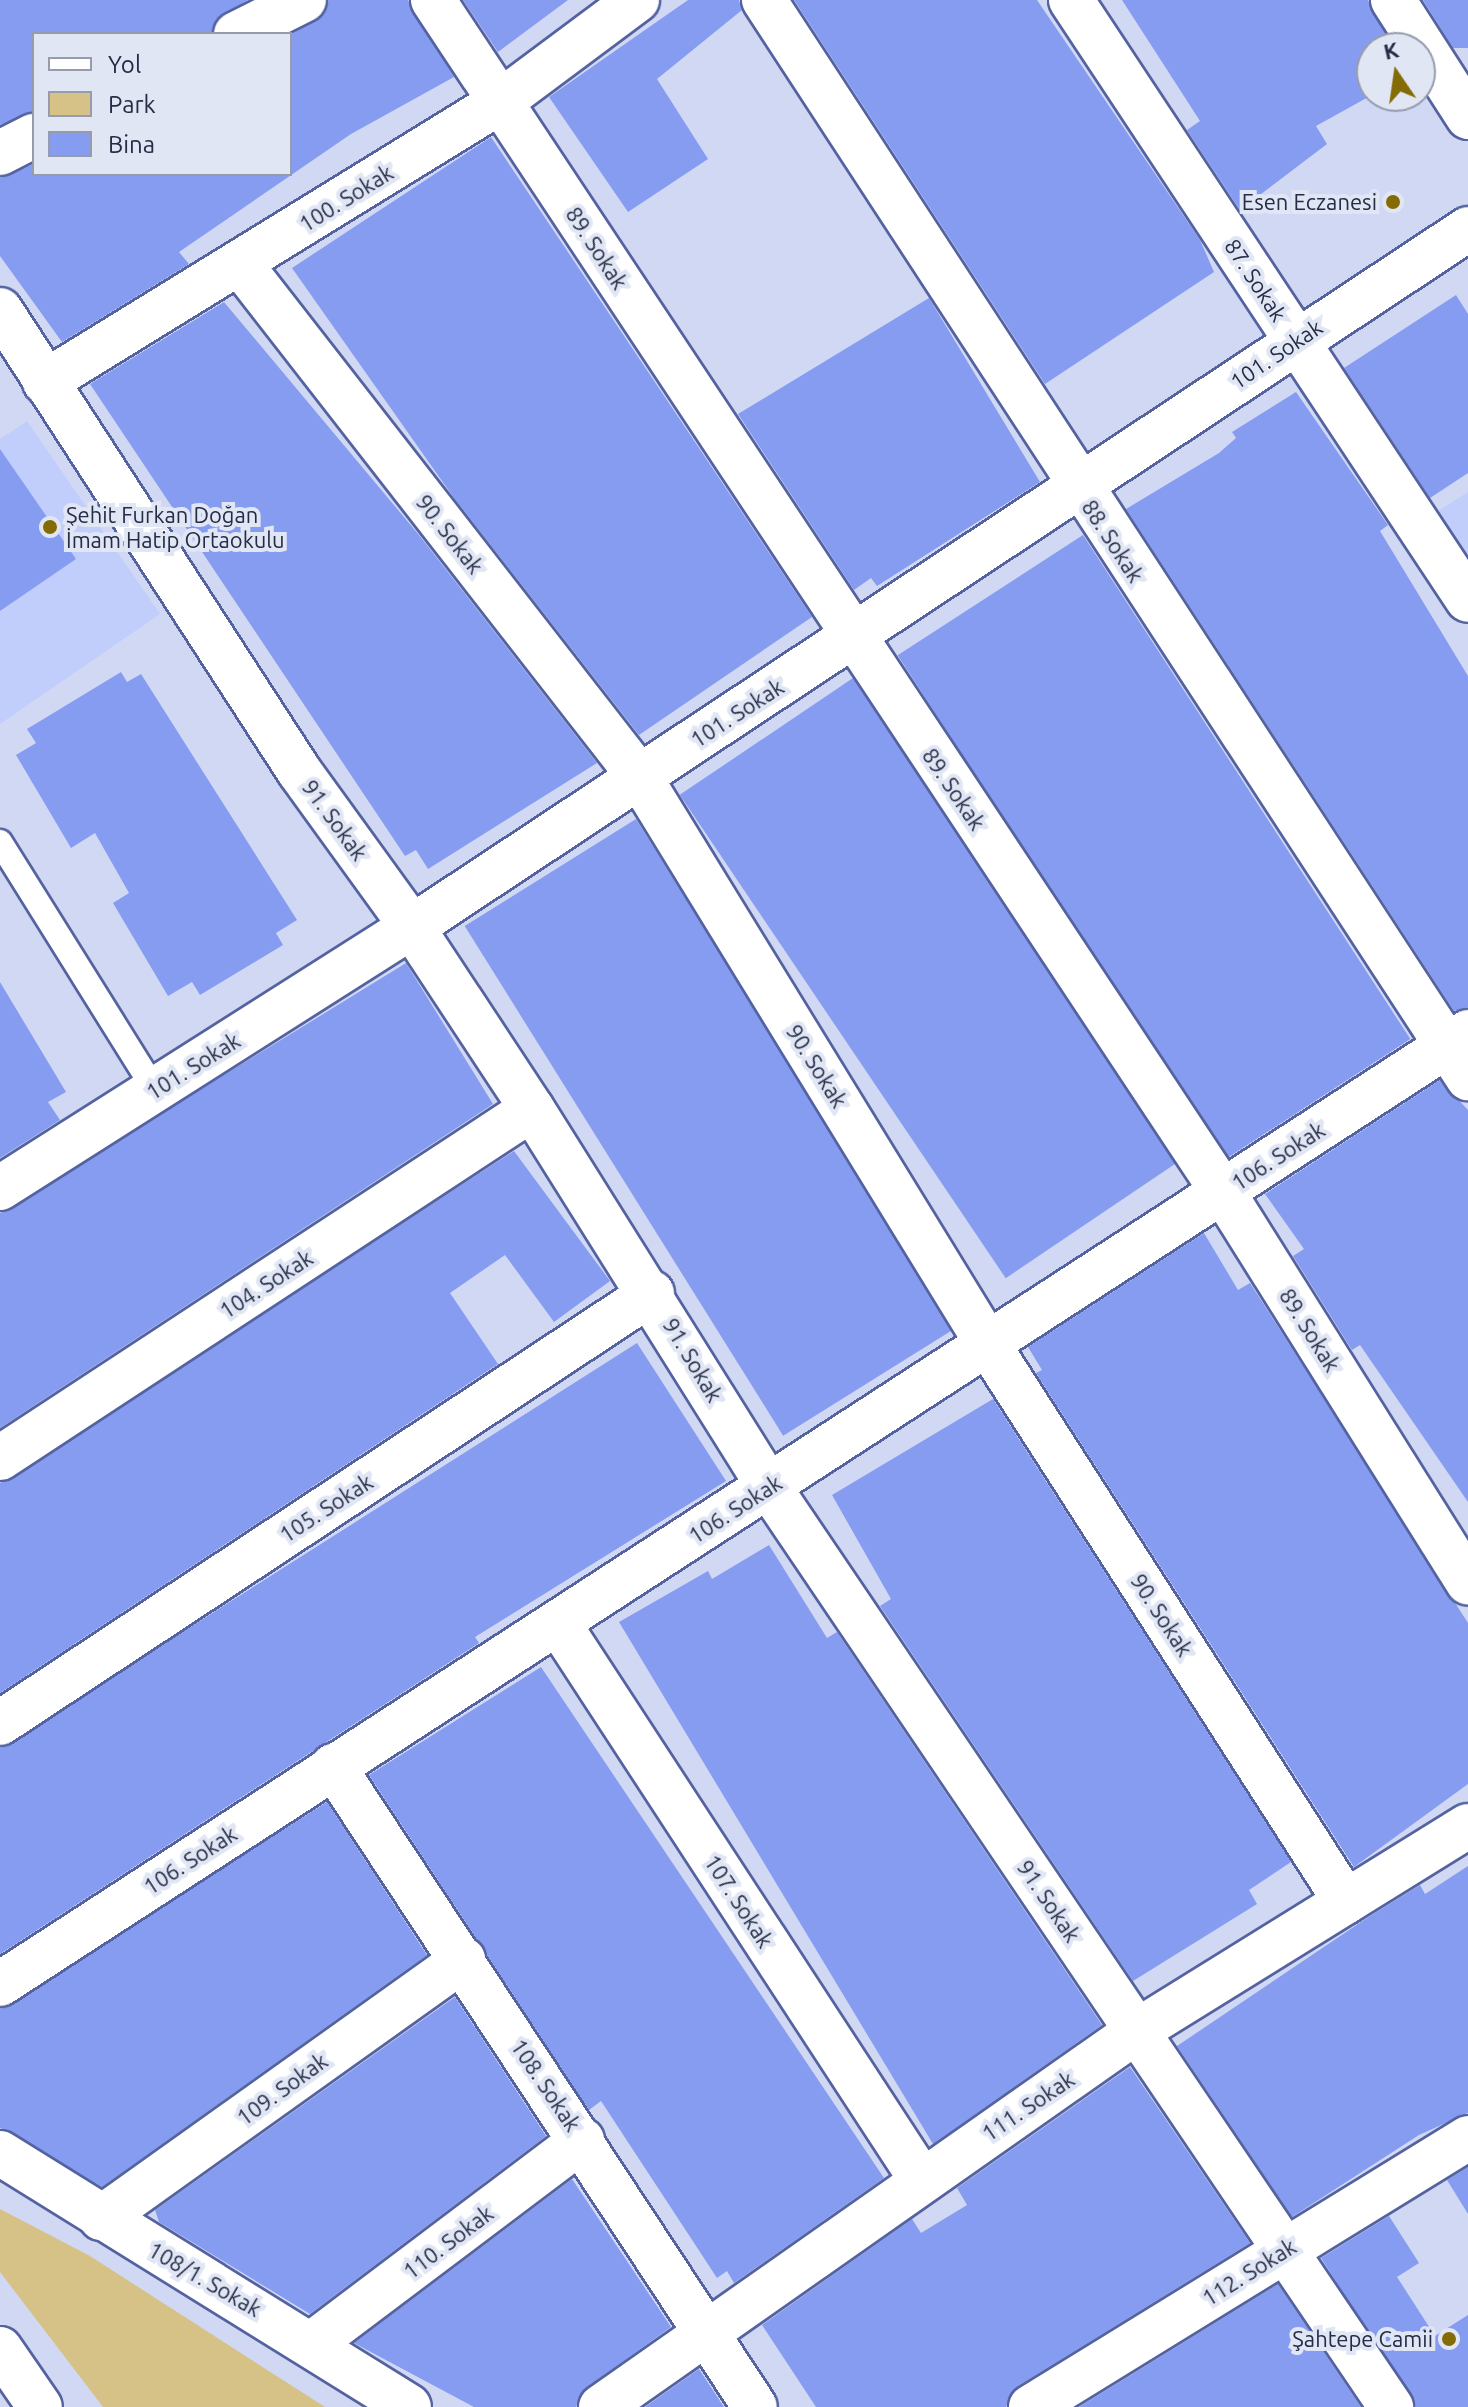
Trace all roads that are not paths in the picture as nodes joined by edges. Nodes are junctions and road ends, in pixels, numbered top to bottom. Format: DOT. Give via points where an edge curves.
graph roads {
  1 [pos="304,0"];
  2 [pos="433,0"];
  3 [pos="637,0"];
  4 [pos="764,0"];
  5 [pos="1071,0"];
  6 [pos="1393,0"];
  7 [pos="240,32"];
  8 [pos="500,102"];
  9 [pos="1468,117"];
  10 [pos="32,137"];
  11 [pos="0,153"];
  12 [pos="1468,229"];
  13 [pos="241,265"];
  14 [pos="0,310"];
  15 [pos="1295,341"];
  16 [pos="45,382"];
  17 [pos="1077,487"];
  18 [pos="1468,600"];
  19 [pos="854,637"];
  20 [pos="639,776"];
  21 [pos="0,842"];
  22 [pos="412,927"];
  23 [pos="1461,1052"];
  24 [pos="155,1090"];
  25 [pos="532,1109"];
  26 [pos="0,1188"];
  27 [pos="1223,1192"];
  28 [pos="652,1293"];
  29 [pos="987,1343"];
  30 [pos="0,1458"];
  31 [pos="769,1487"];
  32 [pos="1468,1582"];
  33 [pos="558,1623"];
  34 [pos="0,1723"];
  35 [pos="333,1766"];
  36 [pos="1468,1826"];
  37 [pos="1346,1902"];
  38 [pos="463,1960"];
  39 [pos="0,1984"];
  40 [pos="1137,2031"];
  41 [pos="1468,2138"];
  42 [pos="582,2140"];
  43 [pos="0,2153"];
  44 [pos="921,2179"];
  45 [pos="101,2218"];
  46 [pos="1285,2250"];
  47 [pos="708,2328"];
  48 [pos="313,2343"];
  49 [pos="0,2349"];
  50 [pos="0,2387"];
  51 [pos="20,2407"];
  52 [pos="40,2407"];
  53 [pos="409,2407"];
  54 [pos="601,2407"];
  55 [pos="755,2407"];
  56 [pos="1031,2407"];
  57 [pos="1391,2407"];
  1 -- 7 [label="main road"];
  2 -- 8 [label="main road, 89. Sokak"];
  3 -- 8 [label="main road, 100. Sokak"];
  4 -- 17 [label="main road, 88. Sokak"];
  5 -- 15 [label="main road, 87. Sokak"];
  6 -- 9 [label="main road"];
  8 -- 13 [label="main road, 100. Sokak"];
  8 -- 19 [label="main road, 89. Sokak"];
  10 -- 11 [label="main road"];
  12 -- 15 [label="main road, 101. Sokak"];
  13 -- 16 [label="main road, 100. Sokak"];
  13 -- 20 [label="main road, 90. Sokak"];
  14 -- 16 [label="main road, 91. Sokak"];
  15 -- 17 [label="main road, 101. Sokak"];
  15 -- 18 [label="main road, 87. Sokak"];
  16 -- 22 [label="main road, 91. Sokak" via="299,771"];
  17 -- 19 [label="main road, 101. Sokak"];
  17 -- 23 [label="main road, 88. Sokak"];
  19 -- 20 [label="main road, 101. Sokak"];
  19 -- 27 [label="main road, 89. Sokak"];
  20 -- 22 [label="main road, 101. Sokak"];
  20 -- 29 [label="main road, 90. Sokak"];
  21 -- 24 [label="lane"];
  22 -- 24 [label="main road, 101. Sokak"];
  22 -- 25 [label="main road, 91. Sokak"];
  23 -- 27 [label="main road, 106. Sokak"];
  24 -- 26 [label="main road, 101. Sokak"];
  25 -- 28 [label="main road, 91. Sokak"];
  25 -- 30 [label="main road, 104. Sokak"];
  27 -- 29 [label="main road, 106. Sokak"];
  27 -- 32 [label="main road, 89. Sokak"];
  28 -- 31 [label="main road, 91. Sokak"];
  28 -- 34 [label="main road, 105. Sokak"];
  29 -- 31 [label="main road, 106. Sokak"];
  29 -- 37 [label="main road, 90. Sokak"];
  31 -- 33 [label="main road, 106. Sokak"];
  31 -- 40 [label="main road, 91. Sokak"];
  33 -- 35 [label="main road, 106. Sokak"];
  33 -- 44 [label="main road, 107. Sokak"];
  35 -- 38 [label="main road, 108. Sokak"];
  35 -- 39 [label="main road, 106. Sokak"];
  36 -- 37 [label="main road, 111. Sokak"];
  37 -- 40 [label="main road, 111. Sokak"];
  38 -- 42 [label="main road, 108. Sokak"];
  38 -- 45 [label="main road, 109. Sokak"];
  40 -- 44 [label="main road, 111. Sokak"];
  40 -- 46 [label="main road, 91. Sokak"];
  41 -- 46 [label="main road, 112. Sokak"];
  42 -- 47 [label="main road, 108. Sokak"];
  42 -- 48 [label="main road, 110. Sokak"];
  43 -- 45 [label="main road, 108/1. Sokak"];
  44 -- 47 [label="main road, 111. Sokak"];
  45 -- 48 [label="main road, 108/1. Sokak"];
  46 -- 56 [label="main road, 112. Sokak"];
  46 -- 57 [label="main road, 91. Sokak"];
  47 -- 54 [label="main road, 111. Sokak"];
  47 -- 55 [label="main road, 108. Sokak"];
  48 -- 53 [label="main road, 108/1. Sokak"];
  49 -- 52 [label="main road"];
  50 -- 51 [label="main road"];
}
